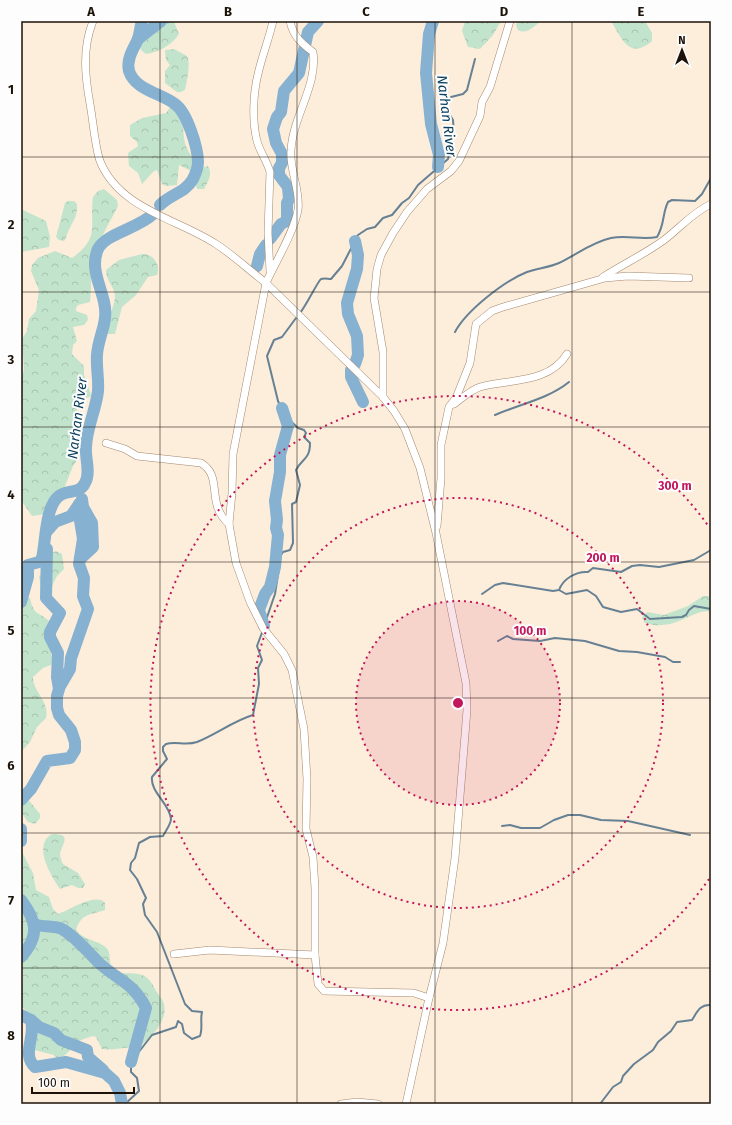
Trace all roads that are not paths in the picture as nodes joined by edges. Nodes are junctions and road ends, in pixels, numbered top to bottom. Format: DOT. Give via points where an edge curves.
graph roads {
  1 [pos="93,21"];
  2 [pos="273,21"];
  3 [pos="290,21"];
  4 [pos="510,21"];
  5 [pos="711,204"];
  6 [pos="270,273"];
  7 [pos="689,278"];
  8 [pos="598,280"];
  9 [pos="266,283"];
  10 [pos="567,354"];
  11 [pos="383,397"];
  12 [pos="449,408"];
  13 [pos="106,443"];
  14 [pos="229,524"];
  15 [pos="436,533"];
  16 [pos="174,954"];
  17 [pos="315,955"];
  18 [pos="429,998"];
  19 [pos="341,1104"];
  20 [pos="378,1104"];
  21 [pos="406,1104"];
  1 -- 9 [label="street" via="85,49 86,79 100,161 111,178 122,192 143,207 215,244"];
  2 -- 6 [label="street" via="255,88 257,140 270,172"];
  3 -- 6 [label="street" via="292,32 313,52 315,64 296,122 291,150 298,210"];
  4 -- 11 [label="street" via="490,87 482,102 480,116 460,160 451,171 427,189 407,212 381,255 376,269 374,298 383,352"];
  5 -- 8 [label="street" via="699,209 666,239"];
  6 -- 9 [label="street"];
  7 -- 8 [label="street" via="628,276"];
  8 -- 12 [label="street" via="492,310 481,319 476,324 470,363 456,398"];
  9 -- 11 [label="street"];
  9 -- 14 [label="street" via="233,454"];
  10 -- 12 [label="street" via="561,364 543,374 516,382 479,388"];
  11 -- 15 [label="street" via="405,429 420,468"];
  12 -- 15 [label="street" via="441,446"];
  13 -- 14 [label="street" via="137,456 201,463 208,467 219,514"];
  14 -- 17 [label="street" via="236,563 250,602 263,628 284,654 292,670 304,729 306,829 313,857 315,888"];
  15 -- 18 [label="street" via="466,683 467,710 455,858 443,943"];
  16 -- 17 [label="street" via="210,950"];
  17 -- 18 [label="street" via="318,984 324,991 414,993"];
  18 -- 21 [label="street"];
  19 -- 20 [label="street"];
}
